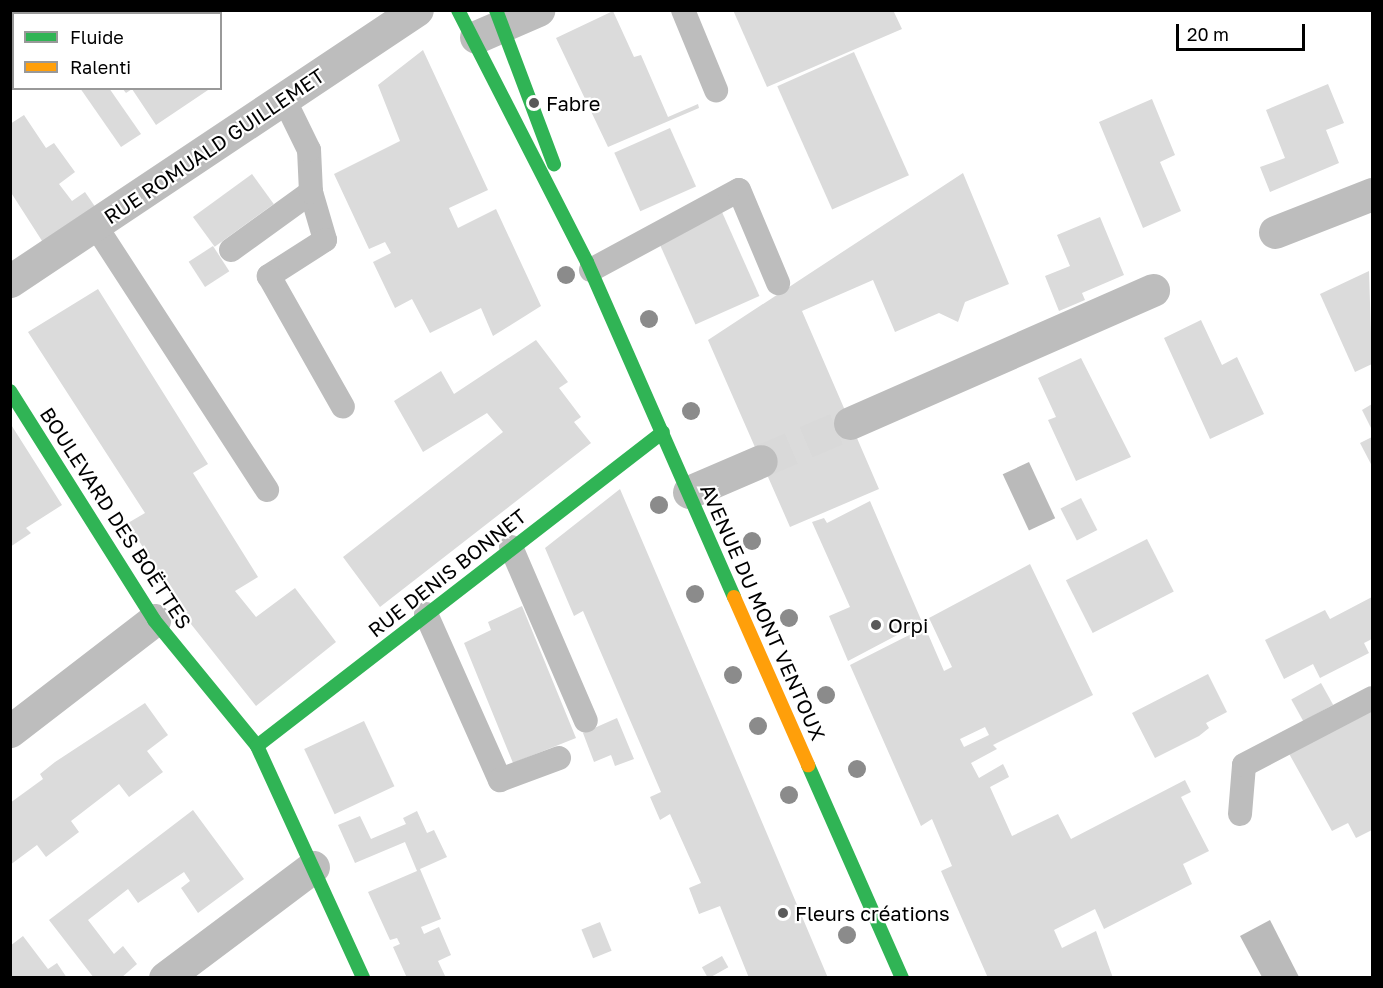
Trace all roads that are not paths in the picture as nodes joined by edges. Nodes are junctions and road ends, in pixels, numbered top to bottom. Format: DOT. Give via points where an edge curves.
graph roads {
  1 [pos="417,10"];
  2 [pos="538,10"];
  3 [pos="683,10"];
  4 [pos="483,21"];
  5 [pos="716,90"];
  6 [pos="284,99"];
  7 [pos="544,133"];
  8 [pos="311,192"];
  9 [pos="1372,194"];
  10 [pos="95,225"];
  11 [pos="1275,232"];
  12 [pos="231,250"];
  13 [pos="589,266"];
  14 [pos="12,278"];
  15 [pos="778,283"];
  16 [pos="1152,290"];
  17 [pos="10,391"];
  18 [pos="343,407"];
  19 [pos="850,423"];
  20 [pos="663,432"];
  21 [pos="762,461"];
  22 [pos="267,490"];
  23 [pos="689,492"];
  24 [pos="511,547"];
  25 [pos="426,614"];
  26 [pos="154,620"];
  27 [pos="1372,698"];
  28 [pos="586,721"];
  29 [pos="10,731"];
  30 [pos="257,746"];
  31 [pos="560,758"];
  32 [pos="1240,814"];
  33 [pos="312,867"];
  34 [pos="165,978"];
  35 [pos="363,978"];
  36 [pos="902,978"];
  1 -- 6 [label="street, RUE ROMUALD GUILLEMET"];
  2 -- 4 [label="street"];
  3 -- 5 [label="lane"];
  4 -- 7 [label="street" via="525,108"];
  4 -- 13 [label="street, AVENUE DU MONT VENTOUX"];
  6 -- 8 [label="lane" via="309,150"];
  6 -- 10 [label="street, RUE ROMUALD GUILLEMET"];
  7 -- 13 [label="street, AVENUE DU MONT VENTOUX"];
  8 -- 12 [label="lane"];
  8 -- 18 [label="lane" via="325,240 269,276"];
  9 -- 11 [label="street"];
  10 -- 14 [label="street, RUE ROMUALD GUILLEMET"];
  10 -- 22 [label="lane"];
  13 -- 15 [label="lane" via="739,190"];
  13 -- 20 [label="street, AVENUE DU MONT VENTOUX"];
  16 -- 19 [label="street"];
  17 -- 26 [label="street, BOULEVARD DES BOËTTES"];
  20 -- 23 [label="street, AVENUE DU MONT VENTOUX"];
  20 -- 24 [label="street, RUE DENIS BONNET"];
  21 -- 23 [label="street"];
  23 -- 36 [label="street, AVENUE DU MONT VENTOUX"];
  24 -- 25 [label="street, RUE DENIS BONNET"];
  24 -- 28 [label="lane"];
  25 -- 30 [label="street, RUE DENIS BONNET"];
  25 -- 31 [label="lane" via="500,780"];
  26 -- 29 [label="street"];
  26 -- 30 [label="street, BOULEVARD DES BOËTTES"];
  27 -- 32 [label="lane" via="1244,765"];
  30 -- 33 [label="street, BOULEVARD DES BOËTTES"];
  33 -- 34 [label="street"];
  33 -- 35 [label="street, BOULEVARD DES BOËTTES"];
}
